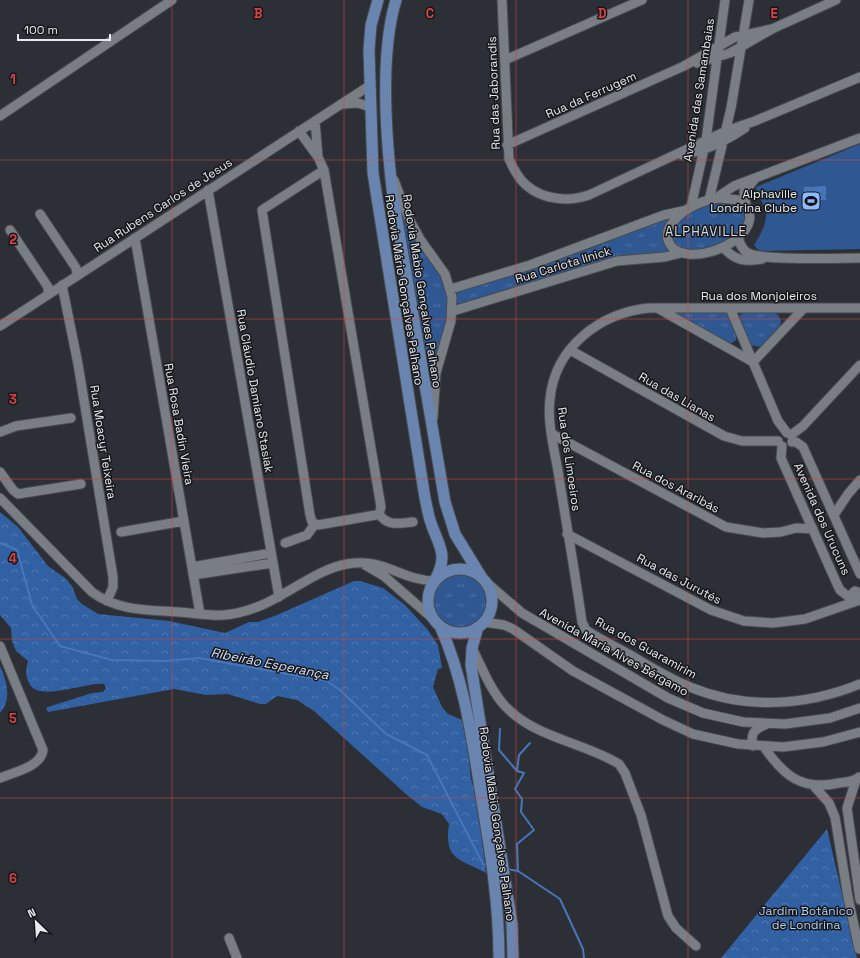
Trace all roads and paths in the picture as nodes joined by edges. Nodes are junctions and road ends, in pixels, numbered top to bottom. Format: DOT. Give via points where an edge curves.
graph roads {
  1 [pos="172,0"];
  2 [pos="378,0"];
  3 [pos="396,0"];
  4 [pos="502,0"];
  5 [pos="642,0"];
  6 [pos="725,0"];
  7 [pos="749,0"];
  8 [pos="836,0"];
  9 [pos="772,29"];
  10 [pos="743,35"];
  11 [pos="741,46"];
  12 [pos="718,49"];
  13 [pos="718,58"];
  14 [pos="505,60"];
  15 [pos="684,66"];
  16 [pos="860,77"];
  17 [pos="369,86"];
  18 [pos="340,105"];
  19 [pos="370,107"];
  20 [pos="0,116"];
  21 [pos="387,118"];
  22 [pos="315,121"];
  23 [pos="755,121"];
  24 [pos="299,131"];
  25 [pos="726,131"];
  26 [pos="860,138"];
  27 [pos="706,140"];
  28 [pos="723,143"];
  29 [pos="507,145"];
  30 [pos="703,151"];
  31 [pos="318,157"];
  32 [pos="671,158"];
  33 [pos="389,166"];
  34 [pos="324,170"];
  35 [pos="758,178"];
  36 [pos="208,190"];
  37 [pos="711,199"];
  38 [pos="746,205"];
  39 [pos="689,208"];
  40 [pos="40,214"];
  41 [pos="10,230"];
  42 [pos="135,238"];
  43 [pos="738,238"];
  44 [pos="723,247"];
  45 [pos="686,254"];
  46 [pos="770,257"];
  47 [pos="860,258"];
  48 [pos="77,276"];
  49 [pos="62,285"];
  50 [pos="451,289"];
  51 [pos="48,294"];
  52 [pos="658,308"];
  53 [pos="730,308"];
  54 [pos="804,308"];
  55 [pos="860,308"];
  56 [pos="453,311"];
  57 [pos="0,326"];
  58 [pos="570,350"];
  59 [pos="753,362"];
  60 [pos="860,365"];
  61 [pos="71,418"];
  62 [pos="432,429"];
  63 [pos="0,432"];
  64 [pos="552,434"];
  65 [pos="785,439"];
  66 [pos="0,472"];
  67 [pos="860,480"];
  68 [pos="81,484"];
  69 [pos="848,494"];
  70 [pos="0,498"];
  71 [pos="828,503"];
  72 [pos="379,514"];
  73 [pos="834,515"];
  74 [pos="808,518"];
  75 [pos="184,521"];
  76 [pos="413,522"];
  77 [pos="315,524"];
  78 [pos="796,528"];
  79 [pos="812,529"];
  80 [pos="121,532"];
  81 [pos="567,534"];
  82 [pos="286,543"];
  83 [pos="271,553"];
  84 [pos="360,563"];
  85 [pos="273,564"];
  86 [pos="193,571"];
  87 [pos="860,574"];
  88 [pos="484,580"];
  89 [pos="435,581"];
  90 [pos="278,597"];
  91 [pos="858,598"];
  92 [pos="107,601"];
  93 [pos="200,614"];
  94 [pos="432,616"];
  95 [pos="481,624"];
  96 [pos="440,626"];
  97 [pos="585,628"];
  98 [pos="0,646"];
  99 [pos="472,648"];
  100 [pos="860,684"];
  101 [pos="860,708"];
  102 [pos="766,724"];
  103 [pos="860,732"];
  104 [pos="753,746"];
  105 [pos="764,747"];
  106 [pos="0,778"];
  107 [pos="858,778"];
  108 [pos="813,785"];
  109 [pos="497,859"];
  110 [pos="860,900"];
  111 [pos="229,938"];
  112 [pos="696,946"];
  113 [pos="860,952"];
  114 [pos="237,958"];
  115 [pos="499,958"];
  116 [pos="513,958"];
  1 -- 20 [label="street"];
  2 -- 17 [label="main road, Rodovia Mário Gonçalves Palhano" via="370,33"];
  3 -- 21 [label="main road, Rodovia Mabio Gonçalves Palhano" via="387,41"];
  4 -- 14 [label="street, Rua das Jaborandis"];
  5 -- 14 [label="street"];
  6 -- 12 [label="street, Avenida das Samambaias"];
  7 -- 10 [label="street"];
  8 -- 9 [label="street, Rua da Ferrugem"];
  9 -- 10 [label="street, Rua da Ferrugem"];
  9 -- 11 [label="street, Rua da Ferrugem"];
  10 -- 11 [label="street"];
  10 -- 12 [label="street, Rua da Ferrugem" via="725,42"];
  11 -- 13 [label="street, Rua da Ferrugem"];
  11 -- 25 [label="street"];
  12 -- 13 [label="street, Avenida das Samambaias"];
  12 -- 15 [label="street, Rua da Ferrugem"];
  13 -- 15 [label="street, Rua da Ferrugem"];
  13 -- 27 [label="street, Avenida das Samambaias"];
  14 -- 29 [label="street, Rua das Jaborandis"];
  15 -- 29 [label="street, Rua da Ferrugem"];
  16 -- 23 [label="street"];
  17 -- 18 [label="street, Rua Rubens Carlos de Jesus"];
  17 -- 19 [label="main road, Rodovia Mário Gonçalves Palhano"];
  17 -- 21 [label="main road" via="374,111 382,118"];
  18 -- 19 [label="street, Rua Rubens Carlos de Jesus" via="358,103"];
  18 -- 22 [label="street, Rua Rubens Carlos de Jesus"];
  19 -- 89 [label="main road, Rodovia Mário Gonçalves Palhano" via="376,198 424,490 431,523 442,550 442,566"];
  21 -- 33 [label="main road, Rodovia Mabio Gonçalves Palhano"];
  22 -- 24 [label="street, Rua Rubens Carlos de Jesus"];
  22 -- 31 [label="street"];
  23 -- 25 [label="street"];
  23 -- 28 [label="street"];
  24 -- 31 [label="street"];
  24 -- 36 [label="street, Rua Rubens Carlos de Jesus"];
  25 -- 27 [label="street"];
  25 -- 28 [label="street"];
  26 -- 35 [label="street"];
  27 -- 30 [label="street, Avenida das Samambaias"];
  27 -- 32 [label="street"];
  28 -- 30 [label="street"];
  28 -- 37 [label="street"];
  29 -- 32 [label="street, Rua das Jaborandis" via="508,159 517,176 526,186 552,198 578,199"];
  30 -- 32 [label="street"];
  30 -- 39 [label="street, Avenida das Samambaias"];
  31 -- 34 [label="street"];
  33 -- 50 [label="street" via="409,219 440,265"];
  33 -- 62 [label="main road, Rodovia Mabio Gonçalves Palhano"];
  34 -- 72 [label="street" via="381,507"];
  34 -- 77 [label="street" via="262,210 310,515"];
  35 -- 37 [label="street" via="734,186"];
  35 -- 38 [label="street" via="745,188 743,196"];
  36 -- 42 [label="street, Rua Rubens Carlos de Jesus"];
  36 -- 83 [label="street, Rua Cláudio Damiano Stasiak"];
  37 -- 38 [label="street" via="731,198"];
  37 -- 39 [label="street"];
  38 -- 43 [label="street" via="750,212 750,221"];
  39 -- 45 [label="street" via="675,220 667,234 671,246"];
  39 -- 50 [label="street" via="530,265"];
  40 -- 48 [label="street" via="76,268"];
  41 -- 51 [label="street" via="48,287"];
  42 -- 48 [label="street, Rua Rubens Carlos de Jesus"];
  42 -- 75 [label="street, Rua Rosa Badin Vieira"];
  43 -- 44 [label="street"];
  43 -- 46 [label="street" via="747,253"];
  44 -- 45 [label="street" via="711,252"];
  44 -- 46 [label="street" via="730,255 743,261"];
  45 -- 56 [label="street, Rua Carlota Ilnick" via="617,261"];
  46 -- 47 [label="street"];
  48 -- 49 [label="street, Rua Rubens Carlos de Jesus"];
  49 -- 51 [label="street, Rua Rubens Carlos de Jesus"];
  49 -- 92 [label="street, Rua Moacyr Teixeira" via="78,364 113,577 113,587"];
  50 -- 56 [label="street"];
  51 -- 57 [label="street, Rua Rubens Carlos de Jesus"];
  52 -- 53 [label="street, Rua dos Monjoleiros"];
  52 -- 58 [label="street, Rua dos Limoeiros" via="634,309 614,316 588,331"];
  52 -- 59 [label="street"];
  53 -- 54 [label="street, Rua dos Monjoleiros"];
  53 -- 59 [label="street, Avenida dos Urucuns"];
  54 -- 55 [label="street, Rua dos Monjoleiros"];
  54 -- 59 [label="street"];
  56 -- 62 [label="street" via="436,373"];
  58 -- 64 [label="street, Rua dos Limoeiros" via="558,371 551,392"];
  58 -- 65 [label="street, Rua das Lianas" via="724,436 742,441"];
  59 -- 65 [label="street, Avenida dos Urucuns"];
  60 -- 65 [label="street" via="803,426"];
  61 -- 63 [label="street" via="16,426"];
  62 -- 88 [label="main road, Rodovia Mabio Gonçalves Palhano" via="444,502 450,521 463,549"];
  64 -- 78 [label="street, Rua dos Araribás" via="726,527 763,534"];
  64 -- 81 [label="street, Rua dos Limoeiros"];
  65 -- 71 [label="street, Avenida dos Urucuns" via="803,447"];
  65 -- 74 [label="street, Avenida dos Urucuns" via="781,458"];
  66 -- 68 [label="street" via="18,494"];
  67 -- 69 [label="street"];
  69 -- 71 [label="street"];
  69 -- 73 [label="street"];
  70 -- 92 [label="street" via="86,588"];
  71 -- 73 [label="street, Avenida dos Urucuns"];
  72 -- 76 [label="street" via="390,523"];
  72 -- 77 [label="street"];
  73 -- 87 [label="street, Avenida dos Urucuns"];
  74 -- 78 [label="street, Rua dos Araribás"];
  74 -- 79 [label="street, Avenida dos Urucuns"];
  75 -- 80 [label="street"];
  75 -- 86 [label="street, Rua Rosa Badin Vieira"];
  77 -- 82 [label="street" via="306,535"];
  78 -- 79 [label="street, Rua dos Araribás"];
  79 -- 91 [label="street, Avenida dos Urucuns" via="837,584 844,593"];
  81 -- 91 [label="street, Rua das Jurutés" via="711,610 744,621 766,623 805,620"];
  81 -- 97 [label="street, Rua dos Limoeiros"];
  83 -- 85 [label="street, Rua Cláudio Damiano Stasiak"];
  83 -- 86 [label="street"];
  84 -- 89 [label="street" via="380,564 418,580"];
  84 -- 90 [label="street" via="338,566"];
  84 -- 94 [label="street" via="384,576"];
  85 -- 86 [label="street"];
  85 -- 90 [label="street, Rua Cláudio Damiano Stasiak"];
  86 -- 93 [label="street, Rua Rosa Badin Vieira"];
  88 -- 89 [label="main road" via="472,571 455,569 444,573"];
  88 -- 95 [label="main road" via="492,603 489,614"];
  88 -- 102 [label="street, Avenida Maria Alves Bérgamo" via="522,613 668,698 703,713"];
  89 -- 94 [label="main road" via="428,601"];
  90 -- 93 [label="street" via="240,613"];
  92 -- 93 [label="street" via="130,608"];
  94 -- 96 [label="main road"];
  95 -- 96 [label="main road" via="461,633 451,632"];
  95 -- 99 [label="main road, Rodovia Mabio Gonçalves Palhano"];
  95 -- 104 [label="street" via="504,625 513,629 573,671 673,725 715,740"];
  96 -- 109 [label="main road, Rodovia Mabio Gonçalves Palhano" via="459,682 471,730"];
  97 -- 100 [label="street, Rua dos Guaramirim" via="679,682 721,697 779,703 823,696"];
  98 -- 106 [label="street" via="43,750 36,763"];
  99 -- 109 [label="main road, Rodovia Mabio Gonçalves Palhano" via="472,672"];
  99 -- 112 [label="street" via="496,695 517,717 619,764 640,815 668,916 676,928"];
  101 -- 102 [label="street, Avenida Maria Alves Bérgamo" via="817,721"];
  102 -- 104 [label="street" via="753,732"];
  103 -- 105 [label="street" via="809,745"];
  104 -- 105 [label="street"];
  105 -- 108 [label="street" via="777,766 787,775 799,782"];
  107 -- 108 [label="street" via="834,784"];
  107 -- 110 [label="street" via="847,808"];
  108 -- 113 [label="street" via="829,804 835,817"];
  109 -- 115 [label="main road, Rodovia Mabio Gonçalves Palhano" via="493,876 499,930"];
  109 -- 116 [label="main road, Rodovia Mabio Gonçalves Palhano" via="505,877 512,924"];
  111 -- 114 [label="street"];
}
